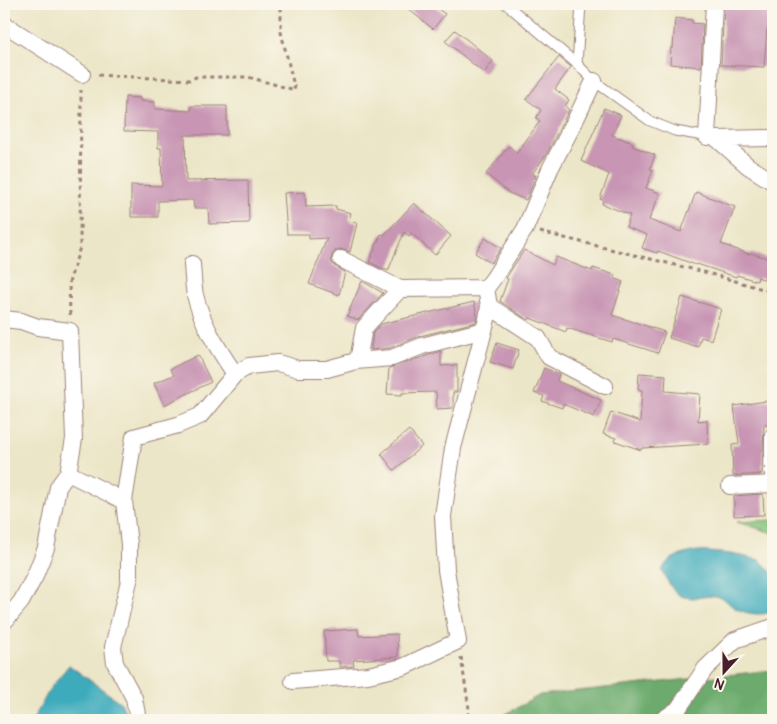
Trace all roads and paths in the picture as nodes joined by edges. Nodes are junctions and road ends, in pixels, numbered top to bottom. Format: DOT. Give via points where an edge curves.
graph roads {
  1 [pos="281,4"];
  2 [pos="506,4"];
  3 [pos="581,4"];
  4 [pos="714,4"];
  5 [pos="4,24"];
  6 [pos="577,64"];
  7 [pos="82,74"];
  8 [pos="594,81"];
  9 [pos="712,138"];
  10 [pos="773,138"];
  11 [pos="773,182"];
  12 [pos="525,229"];
  13 [pos="341,259"];
  14 [pos="192,264"];
  15 [pos="486,288"];
  16 [pos="400,289"];
  17 [pos="773,292"];
  18 [pos="489,306"];
  19 [pos="4,319"];
  20 [pos="484,330"];
  21 [pos="70,331"];
  22 [pos="356,361"];
  23 [pos="235,374"];
  24 [pos="605,386"];
  25 [pos="773,436"];
  26 [pos="68,473"];
  27 [pos="773,484"];
  28 [pos="730,486"];
  29 [pos="124,502"];
  30 [pos="4,622"];
  31 [pos="773,627"];
  32 [pos="458,641"];
  33 [pos="292,681"];
  34 [pos="138,720"];
  35 [pos="467,720"];
  36 [pos="662,720"];
  1 -- 7 [label="path" via="281,32 295,90 248,77 196,77 189,80"];
  2 -- 6 [label="lane"];
  3 -- 6 [label="lane"];
  4 -- 9 [label="street"];
  5 -- 7 [label="street"];
  6 -- 8 [label="lane"];
  7 -- 21 [label="path" via="80,247 69,283"];
  8 -- 9 [label="lane" via="650,120 675,131"];
  8 -- 12 [label="street" via="550,169"];
  9 -- 10 [label="street"];
  9 -- 11 [label="street"];
  12 -- 15 [label="street"];
  12 -- 17 [label="path"];
  13 -- 16 [label="street"];
  14 -- 23 [label="street" via="195,294 206,326"];
  15 -- 16 [label="street"];
  15 -- 18 [label="street"];
  16 -- 22 [label="street" via="364,328"];
  18 -- 20 [label="street"];
  18 -- 24 [label="street" via="538,338 548,357"];
  19 -- 21 [label="street" via="38,328"];
  20 -- 22 [label="street" via="422,346 392,358"];
  20 -- 32 [label="street" via="453,448 443,516 446,570"];
  21 -- 26 [label="street" via="74,439"];
  22 -- 23 [label="street" via="327,369 298,369 278,363 250,366"];
  23 -- 29 [label="street" via="200,416 134,437"];
  25 -- 27 [label="street"];
  26 -- 29 [label="street"];
  26 -- 30 [label="street" via="58,487 46,548 34,578 21,602"];
  27 -- 28 [label="street"];
  29 -- 34 [label="street" via="129,581 113,647 115,664 134,698"];
  31 -- 36 [label="street" via="736,640 705,669 678,709"];
  32 -- 33 [label="street" via="403,667 368,675"];
  32 -- 35 [label="path" via="468,700"];
}
